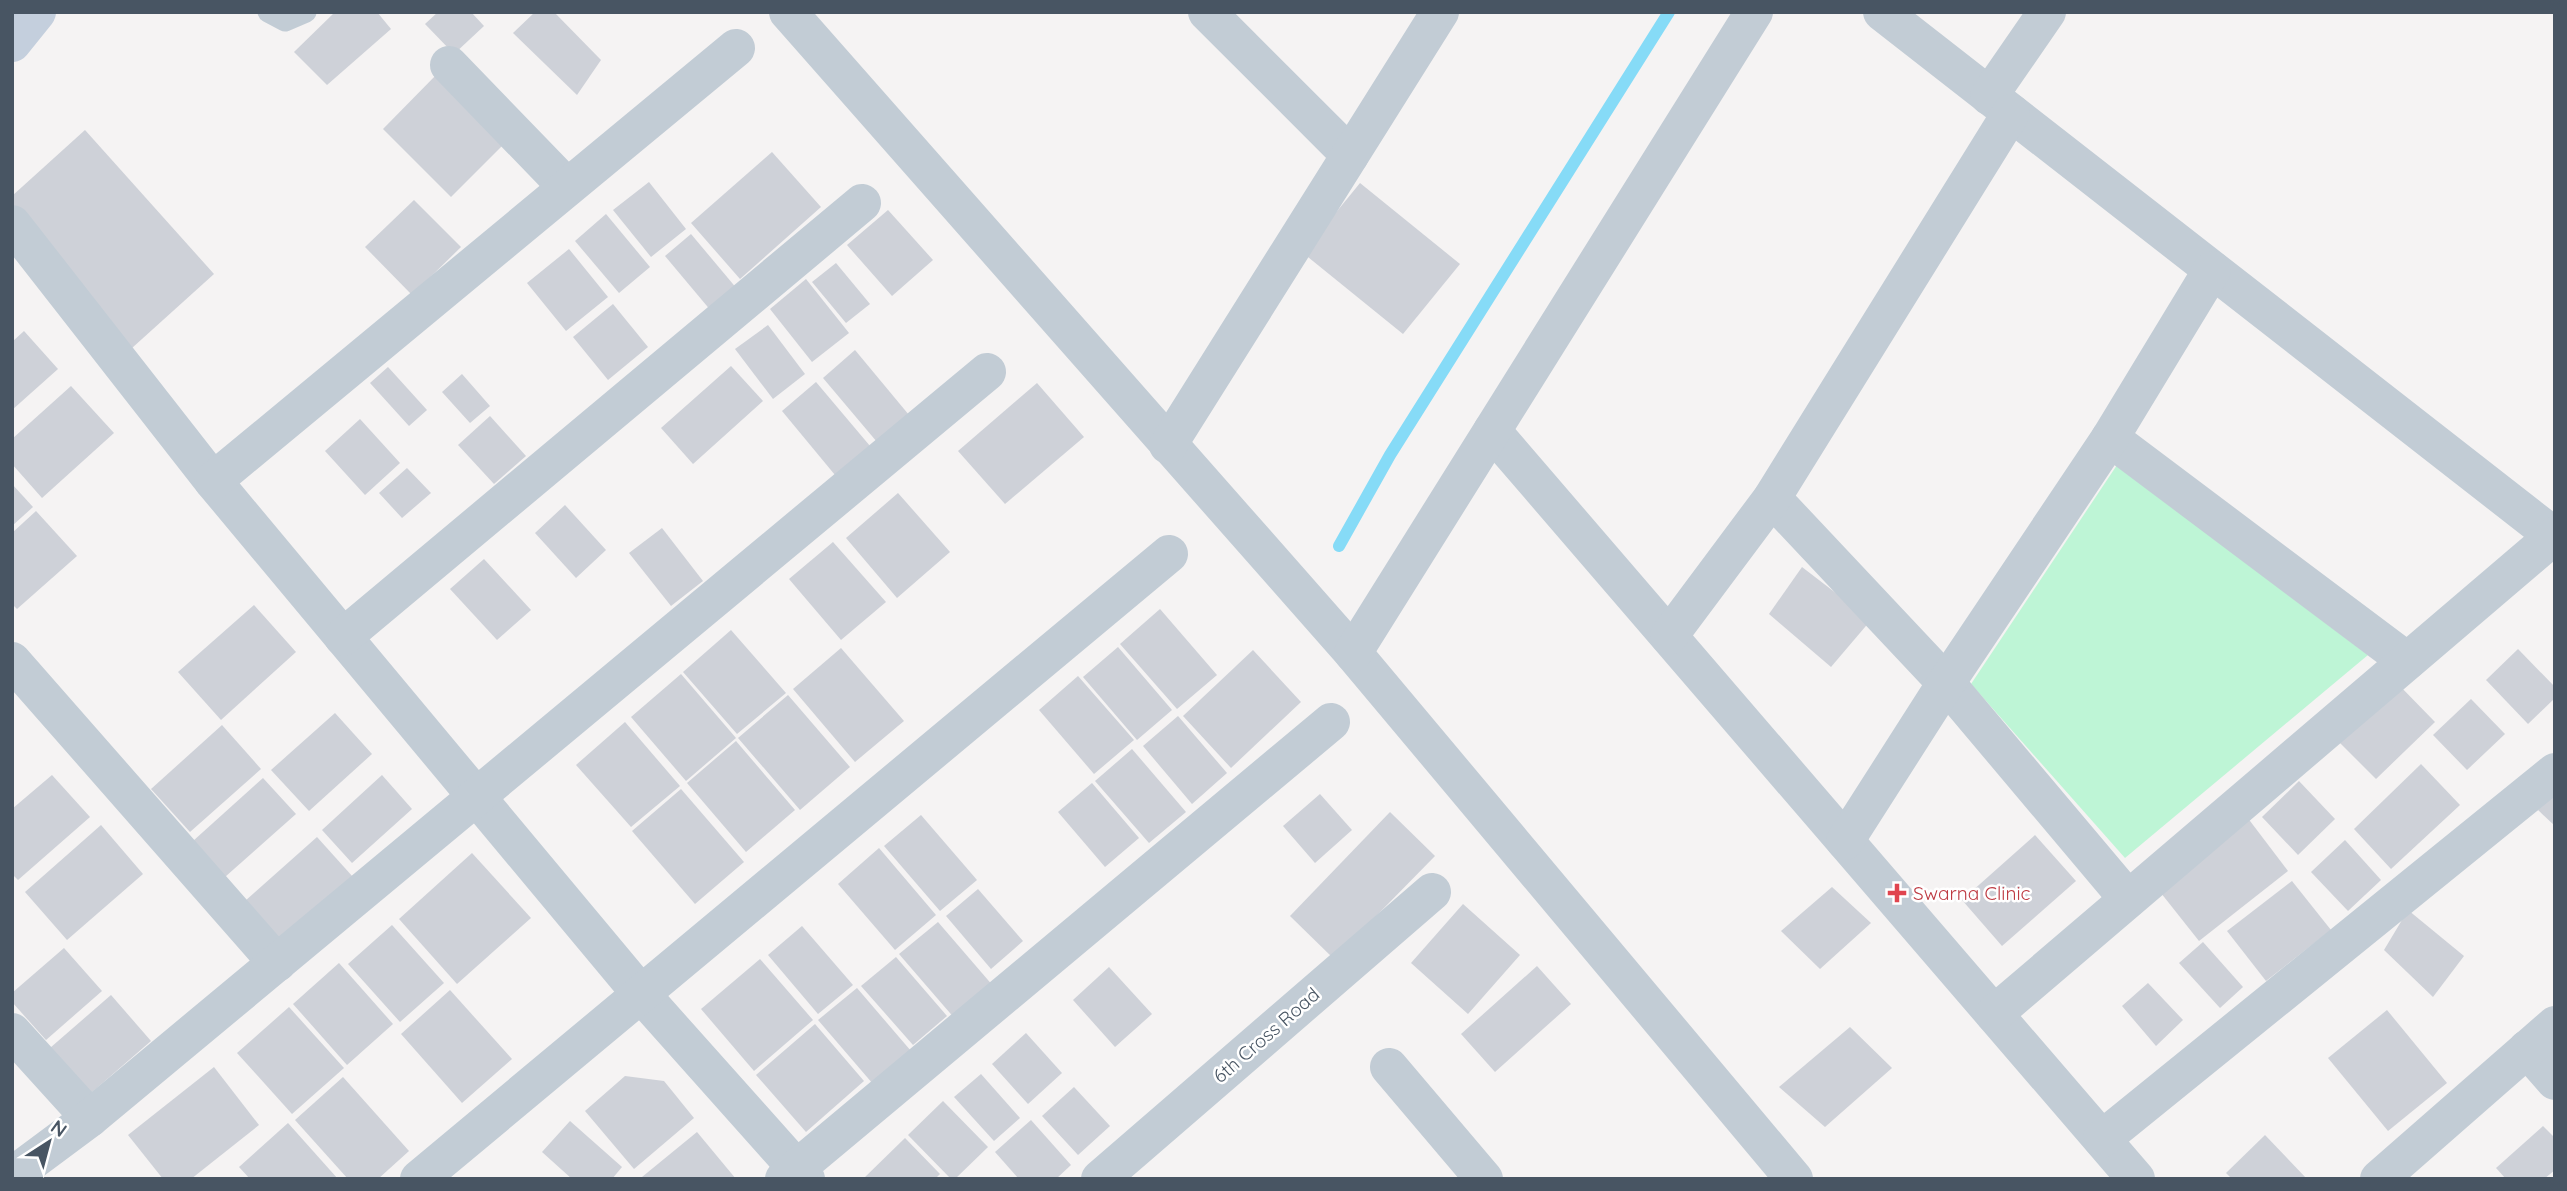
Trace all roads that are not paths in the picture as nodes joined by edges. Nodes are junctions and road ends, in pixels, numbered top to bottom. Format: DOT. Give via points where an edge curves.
graph roads {
  1 [pos="37,12"];
  2 [pos="268,12"];
  3 [pos="306,12"];
  4 [pos="788,12"];
  5 [pos="1207,12"];
  6 [pos="1440,12"];
  7 [pos="1754,12"];
  8 [pos="1882,12"];
  9 [pos="2047,12"];
  10 [pos="12,43"];
  11 [pos="736,48"];
  12 [pos="449,65"];
  13 [pos="2000,104"];
  14 [pos="1350,155"];
  15 [pos="567,187"];
  16 [pos="862,203"];
  17 [pos="12,223"];
  18 [pos="2212,270"];
  19 [pos="987,372"];
  20 [pos="1492,431"];
  21 [pos="2110,438"];
  22 [pos="1168,445"];
  23 [pos="213,481"];
  24 [pos="1772,498"];
  25 [pos="2554,536"];
  26 [pos="1169,554"];
  27 [pos="1669,636"];
  28 [pos="343,637"];
  29 [pos="1353,653"];
  30 [pos="12,661"];
  31 [pos="2407,661"];
  32 [pos="1946,683"];
  33 [pos="1331,722"];
  34 [pos="2555,772"];
  35 [pos="477,797"];
  36 [pos="1845,841"];
  37 [pos="1432,892"];
  38 [pos="2128,899"];
  39 [pos="277,963"];
  40 [pos="641,994"];
  41 [pos="1994,1014"];
  42 [pos="12,1032"];
  43 [pos="2541,1037"];
  44 [pos="1389,1067"];
  45 [pos="2555,1081"];
  46 [pos="90,1118"];
  47 [pos="2102,1139"];
  48 [pos="795,1175"];
  49 [pos="2391,1175"];
  50 [pos="12,1176"];
  51 [pos="419,1179"];
  52 [pos="1100,1179"];
  53 [pos="1484,1179"];
  54 [pos="1794,1179"];
  55 [pos="2136,1179"];
  1 -- 10 [label="main road"];
  2 -- 3 [label="lane" via="285,21"];
  4 -- 22 [label="street"];
  5 -- 14 [label="street"];
  6 -- 14 [label="street"];
  7 -- 20 [label="street"];
  8 -- 13 [label="street"];
  9 -- 13 [label="street"];
  11 -- 15 [label="street"];
  12 -- 15 [label="street"];
  13 -- 18 [label="street"];
  13 -- 24 [label="street"];
  14 -- 22 [label="street"];
  15 -- 23 [label="street"];
  16 -- 28 [label="street"];
  17 -- 23 [label="street"];
  18 -- 21 [label="street"];
  18 -- 25 [label="street"];
  19 -- 35 [label="street"];
  20 -- 27 [label="street"];
  20 -- 29 [label="street"];
  21 -- 31 [label="street"];
  21 -- 32 [label="street"];
  22 -- 29 [label="street"];
  23 -- 28 [label="street"];
  24 -- 27 [label="street"];
  24 -- 32 [label="street"];
  25 -- 31 [label="street"];
  26 -- 40 [label="street"];
  27 -- 36 [label="street"];
  28 -- 35 [label="street"];
  29 -- 54 [label="street"];
  30 -- 39 [label="street"];
  31 -- 38 [label="street"];
  32 -- 36 [label="street"];
  32 -- 38 [label="street"];
  33 -- 48 [label="street"];
  34 -- 47 [label="street"];
  35 -- 39 [label="street"];
  35 -- 40 [label="street"];
  36 -- 41 [label="street"];
  37 -- 52 [label="street, 6th Cross Road"];
  38 -- 41 [label="street"];
  39 -- 46 [label="street"];
  40 -- 48 [label="street"];
  40 -- 51 [label="street"];
  41 -- 47 [label="street"];
  42 -- 46 [label="street"];
  43 -- 45 [label="street"];
  43 -- 49 [label="street"];
  44 -- 53 [label="street"];
  46 -- 50 [label="street"];
  47 -- 55 [label="street"];
}
